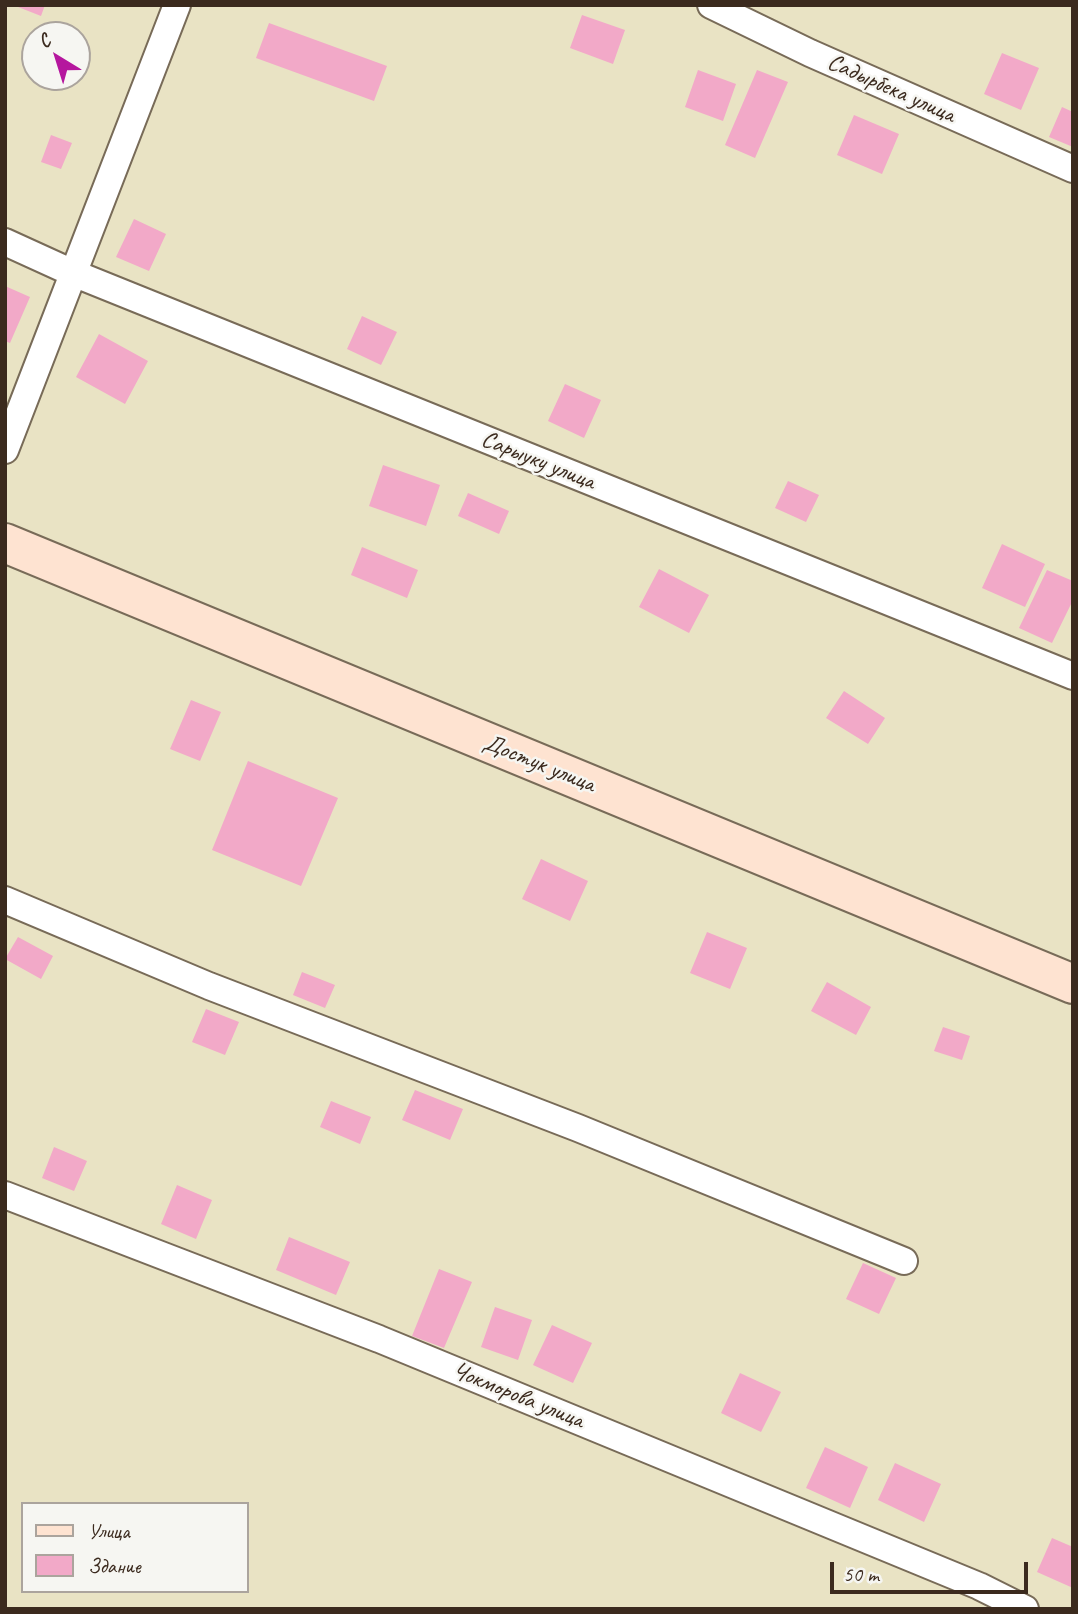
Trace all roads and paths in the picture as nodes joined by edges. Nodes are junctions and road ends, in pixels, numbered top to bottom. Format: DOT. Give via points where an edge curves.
graph roads {
  1 [pos="177,5"];
  2 [pos="710,5"];
  3 [pos="1073,169"];
  4 [pos="5,242"];
  5 [pos="73,274"];
  6 [pos="5,450"];
  7 [pos="5,543"];
  8 [pos="1073,676"];
  9 [pos="5,900"];
  10 [pos="1073,984"];
  11 [pos="5,1195"];
  12 [pos="904,1261"];
  13 [pos="1025,1609"];
  1 -- 5 [label="street"];
  2 -- 3 [label="street, Садырбека улица"];
  4 -- 5 [label="street, Сарыуку улица"];
  5 -- 6 [label="street"];
  5 -- 8 [label="street, Сарыуку улица"];
  7 -- 10 [label="main road, Достук улица"];
  9 -- 12 [label="street" via="209,986 578,1128"];
  11 -- 13 [label="street, Чокморова улица" via="379,1339"];
}
